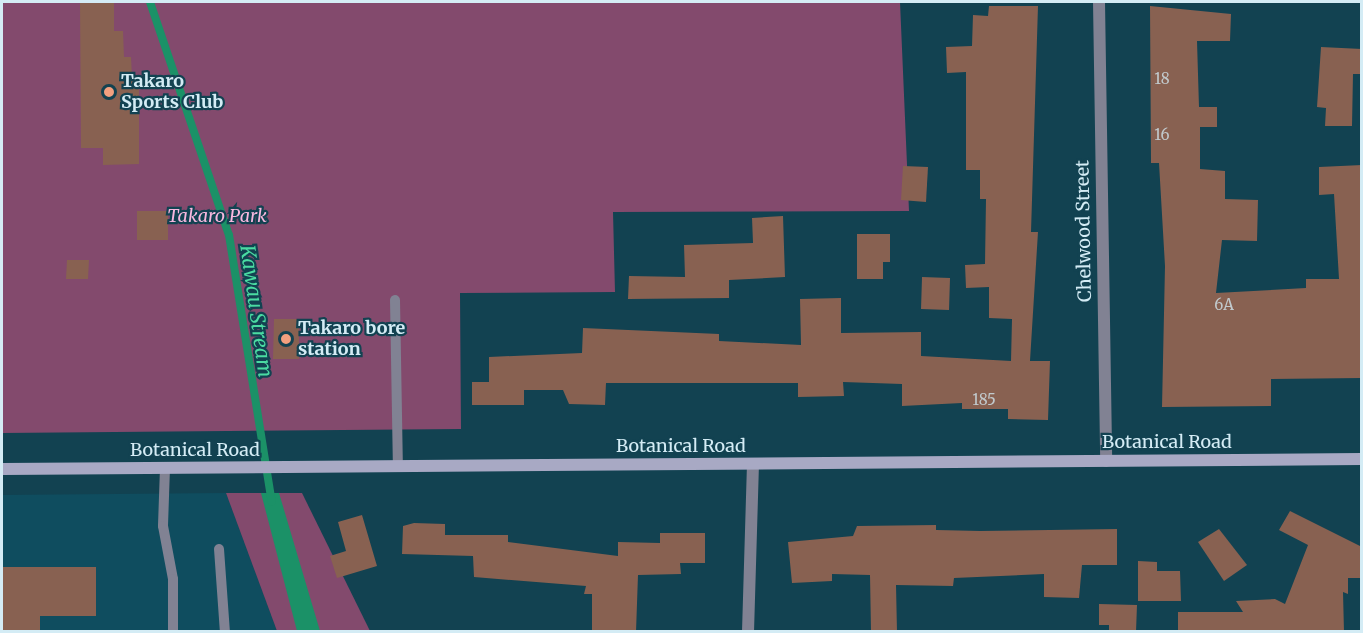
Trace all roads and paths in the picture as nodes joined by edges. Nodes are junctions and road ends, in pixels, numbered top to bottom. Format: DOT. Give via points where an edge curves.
graph roads {
  1 [pos="1099,2"];
  2 [pos="395,300"];
  3 [pos="1362,459"];
  4 [pos="1106,461"];
  5 [pos="753,464"];
  6 [pos="398,465"];
  7 [pos="165,468"];
  8 [pos="2,469"];
  9 [pos="219,549"];
  10 [pos="173,632"];
  11 [pos="225,632"];
  12 [pos="748,632"];
  1 -- 4 [label="street, Chelwood Street"];
  2 -- 6 [label="lane"];
  3 -- 4 [label="main road, Botanical Road"];
  4 -- 5 [label="main road, Botanical Road"];
  5 -- 6 [label="main road, Botanical Road"];
  5 -- 12 [label="street"];
  6 -- 7 [label="main road, Botanical Road"];
  7 -- 8 [label="main road, Botanical Road"];
  7 -- 10 [label="lane" via="163,526 173,579"];
  9 -- 11 [label="lane"];
}
